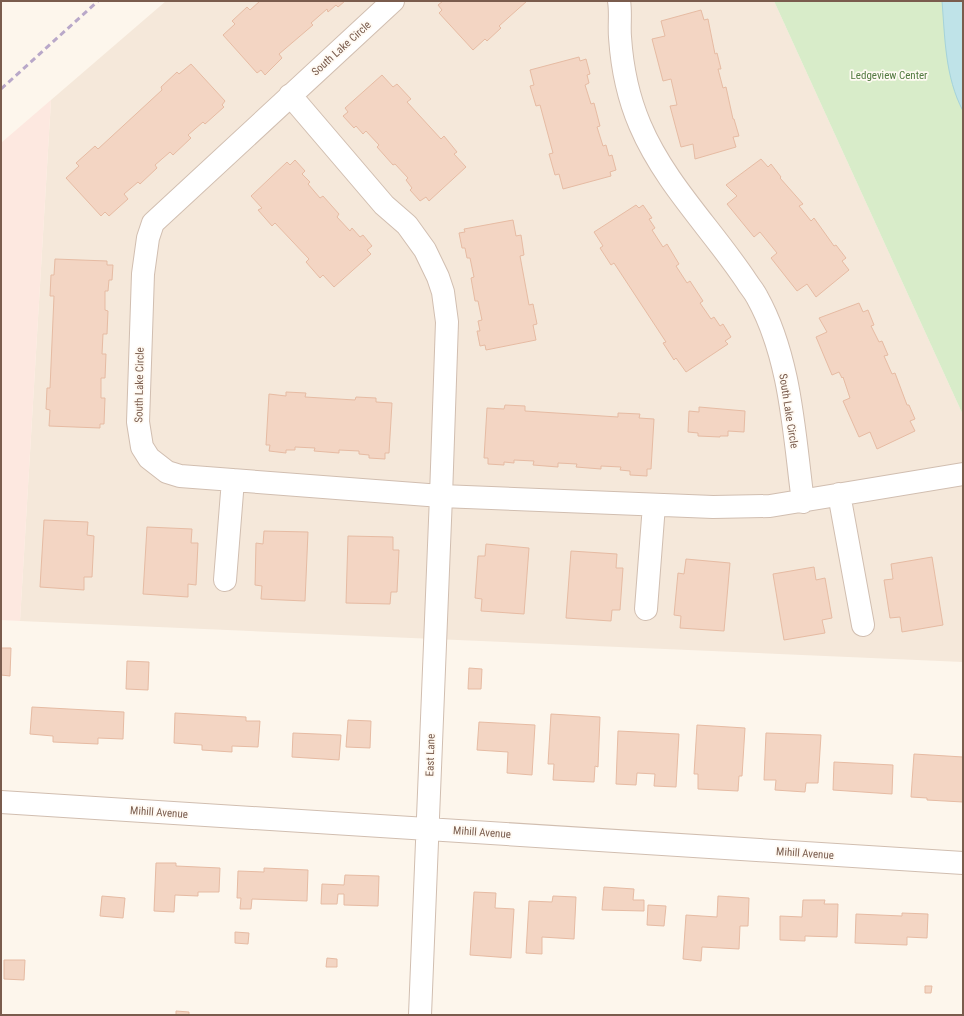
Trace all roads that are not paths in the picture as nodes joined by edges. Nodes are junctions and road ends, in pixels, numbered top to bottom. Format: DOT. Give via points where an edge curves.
graph roads {
  1 [pos="393,1"];
  2 [pos="619,1"];
  3 [pos="290,95"];
  4 [pos="963,474"];
  5 [pos="233,480"];
  6 [pos="839,494"];
  7 [pos="441,496"];
  8 [pos="803,502"];
  9 [pos="654,505"];
  10 [pos="225,580"];
  11 [pos="646,609"];
  12 [pos="863,625"];
  13 [pos="1,802"];
  14 [pos="428,828"];
  15 [pos="963,863"];
  16 [pos="420,1015"];
  1 -- 3 [label="street, South Lake Circle"];
  2 -- 8 [label="street, South Lake Circle" via="619,35 623,66 634,110 646,138 668,178 731,258 756,295 775,337 790,404"];
  3 -- 5 [label="street, South Lake Circle" via="154,223 145,254 138,422 142,447 149,458 167,472"];
  3 -- 7 [label="street" via="384,204 412,231 438,277 447,322"];
  4 -- 6 [label="street"];
  5 -- 7 [label="street, South Lake Circle"];
  5 -- 10 [label="street"];
  6 -- 8 [label="street"];
  6 -- 12 [label="street"];
  7 -- 9 [label="street, South Lake Circle"];
  7 -- 14 [label="street, East Lane"];
  8 -- 9 [label="street, South Lake Circle" via="755,507"];
  9 -- 11 [label="street"];
  13 -- 14 [label="street, Mihill Avenue"];
  14 -- 15 [label="street, Mihill Avenue"];
  14 -- 16 [label="street, East Lane"];
}
